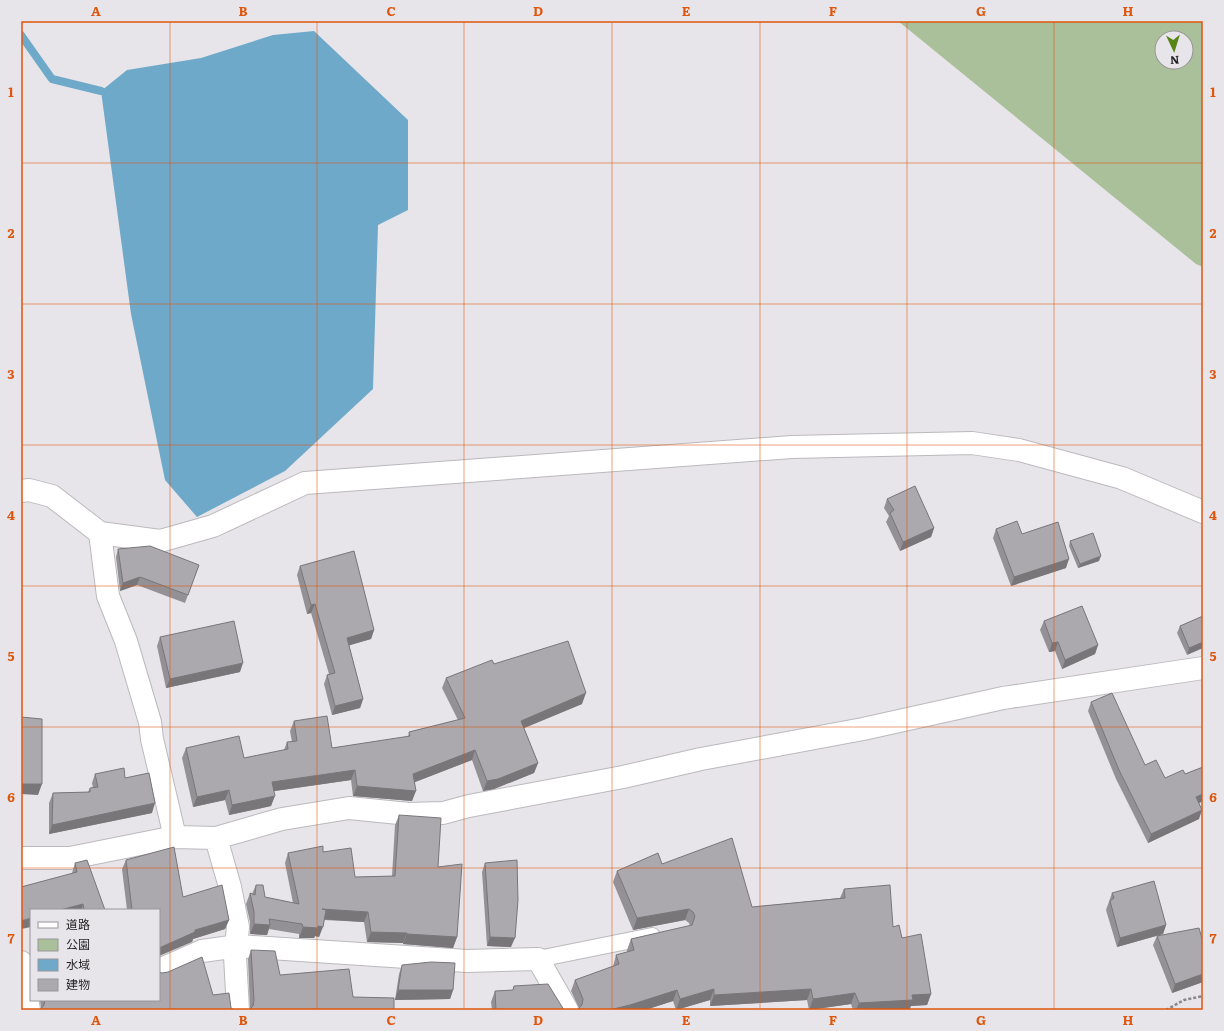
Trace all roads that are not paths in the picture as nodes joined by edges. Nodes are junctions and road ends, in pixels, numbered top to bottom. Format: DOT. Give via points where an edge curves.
graph roads {
  1 [pos="21,491"];
  2 [pos="1203,512"];
  3 [pos="100,533"];
  4 [pos="1203,668"];
  5 [pos="175,837"];
  6 [pos="216,838"];
  7 [pos="21,858"];
  8 [pos="667,932"];
  9 [pos="238,946"];
  10 [pos="538,959"];
  11 [pos="25,966"];
  12 [pos="160,970"];
  13 [pos="29,1010"];
  14 [pos="238,1010"];
  15 [pos="567,1010"];
  1 -- 3 [label="street" via="30,490 52,496"];
  2 -- 3 [label="street" via="1122,478 1019,450 972,443 792,446 306,483 213,526 160,541"];
  3 -- 5 [label="street" via="108,596 126,641 150,722"];
  4 -- 6 [label="street" via="1003,698 863,729 701,759 443,813 421,814 349,808 282,819"];
  5 -- 6 [label="street"];
  5 -- 7 [label="street" via="70,858"];
  6 -- 9 [label="street" via="233,901 238,927"];
  8 -- 10 [label="lane"];
  9 -- 10 [label="street" via="467,962"];
  9 -- 12 [label="street" via="202,951"];
  9 -- 14 [label="street" via="235,956"];
  10 -- 15 [label="street"];
  11 -- 13 [label="street"];
}
